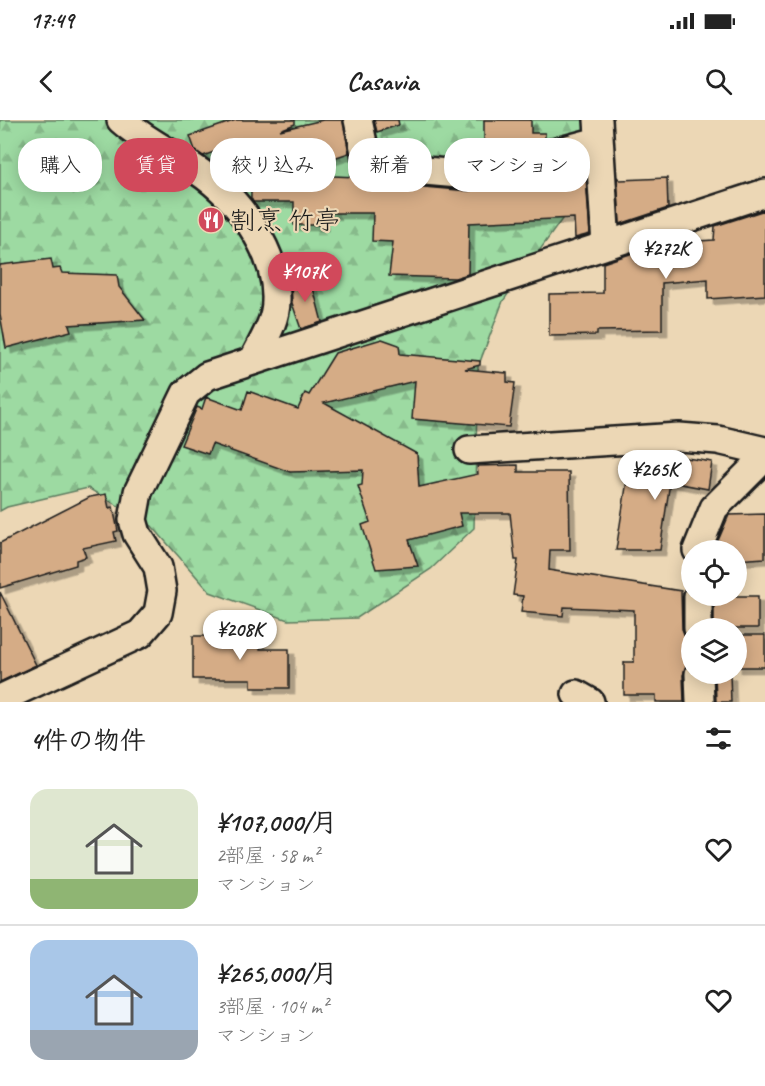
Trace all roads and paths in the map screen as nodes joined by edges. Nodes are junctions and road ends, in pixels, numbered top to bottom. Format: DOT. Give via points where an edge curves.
graph roads {
  1 [pos="121,120"];
  2 [pos="358,120"];
  3 [pos="598,130"];
  4 [pos="765,193"];
  5 [pos="606,245"];
  6 [pos="253,361"];
  7 [pos="469,450"];
  8 [pos="765,451"];
  9 [pos="765,458"];
  10 [pos="701,540"];
  11 [pos="699,684"];
  12 [pos="0,699"];
  13 [pos="700,702"];
  1 -- 6 [label="street" via="199,171 232,199 254,227 272,270 276,301 272,324"];
  2 -- 3 [label="street" via="368,166 470,175"];
  3 -- 5 [label="street"];
  4 -- 5 [label="street"];
  5 -- 6 [label="street"];
  6 -- 12 [label="street" via="207,376 186,393 138,492 133,520 137,534 158,567 162,591 158,613 140,634"];
  7 -- 8 [label="street" via="679,437 718,440"];
  9 -- 10 [label="street" via="714,508"];
  11 -- 13 [label="street"];
}
